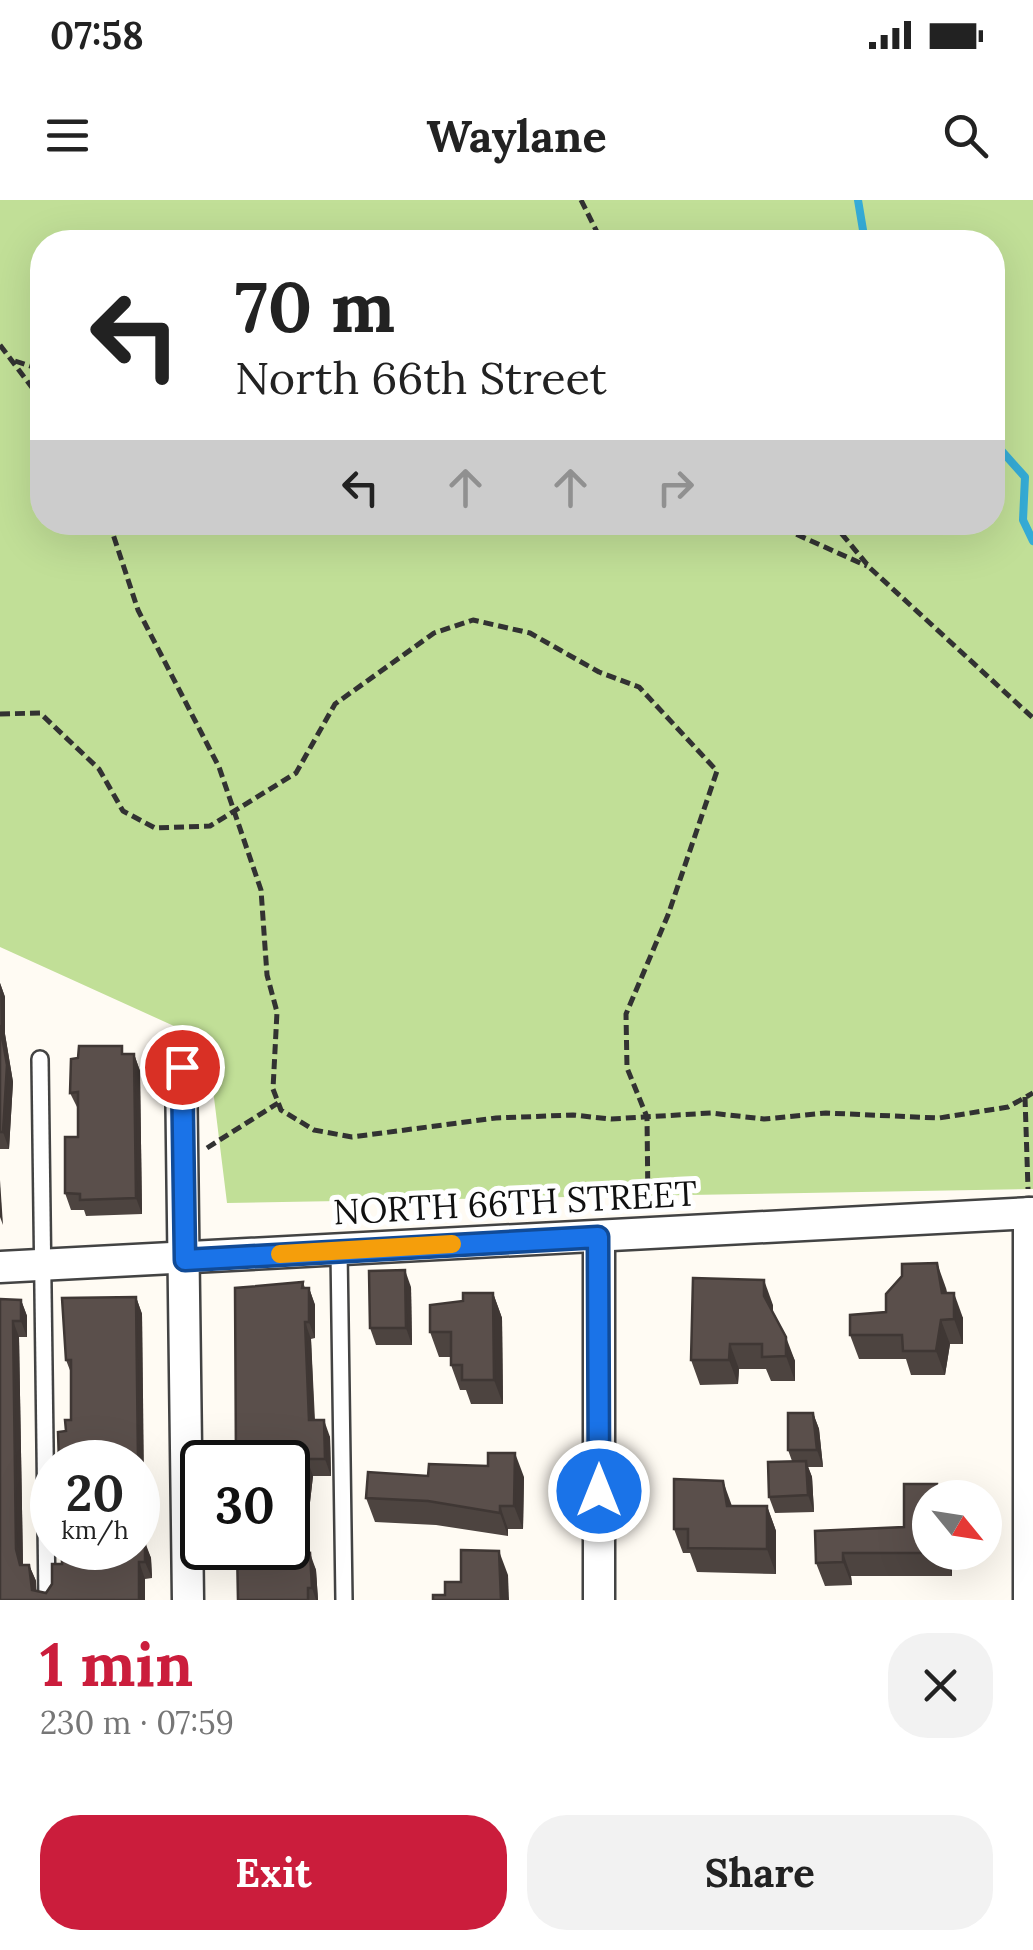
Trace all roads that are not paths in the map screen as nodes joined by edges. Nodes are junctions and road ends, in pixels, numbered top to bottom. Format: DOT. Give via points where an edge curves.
graph roads {
  1 [pos="40,1059"];
  2 [pos="182,1067"];
  3 [pos="1031,1213"];
  4 [pos="598,1237"];
  5 [pos="339,1250"];
  6 [pos="185,1260"];
  7 [pos="44,1265"];
  8 [pos="0,1268"];
  9 [pos="47,1600"];
  10 [pos="188,1600"];
  11 [pos="344,1600"];
  12 [pos="600,1600"];
  13 [pos="1029,1600"];
  1 -- 7 [label="lane"];
  2 -- 6 [label="street"];
  3 -- 4 [label="street, NORTH 66TH STREET"];
  3 -- 13 [label="street"];
  4 -- 5 [label="street, NORTH 66TH STREET"];
  4 -- 12 [label="street"];
  5 -- 6 [label="street, NORTH 66TH STREET"];
  5 -- 11 [label="lane"];
  6 -- 7 [label="street, NORTH 66TH STREET"];
  6 -- 10 [label="street"];
  7 -- 8 [label="street, NORTH 66TH STREET"];
  7 -- 9 [label="lane"];
}
